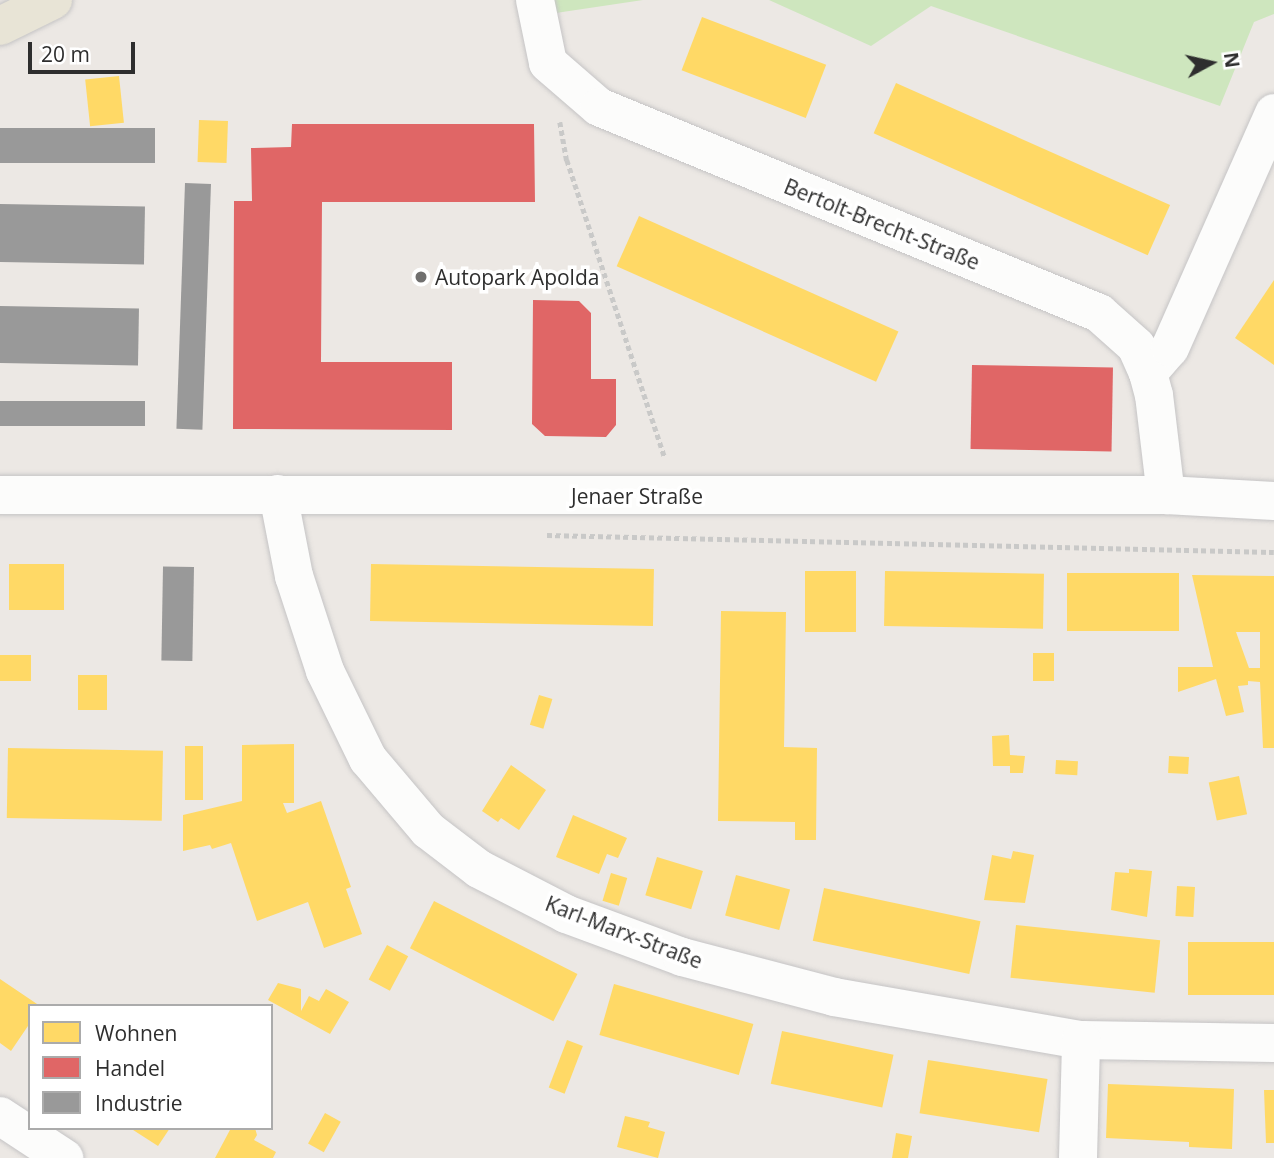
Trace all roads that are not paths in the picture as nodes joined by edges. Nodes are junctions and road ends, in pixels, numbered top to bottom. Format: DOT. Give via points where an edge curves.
graph roads {
  1 [pos="53,0"];
  2 [pos="535,0"];
  3 [pos="0,26"];
  4 [pos="1274,113"];
  5 [pos="1148,373"];
  6 [pos="278,494"];
  7 [pos="0,495"];
  8 [pos="1166,495"];
  9 [pos="1274,501"];
  10 [pos="1081,1040"];
  11 [pos="1274,1043"];
  12 [pos="0,1116"];
  13 [pos="21,1148"];
  14 [pos="64,1158"];
  15 [pos="1078,1158"];
  1 -- 3 [label="main road"];
  2 -- 5 [label="street, Bertolt-Brecht-Straße" via="548,63 599,107 1098,313 1136,346"];
  4 -- 5 [label="street" via="1170,348"];
  5 -- 8 [label="street, Bertolt-Brecht-Straße"];
  6 -- 7 [label="street, Jenaer Straße"];
  6 -- 8 [label="street, Jenaer Straße"];
  6 -- 10 [label="street, Karl-Marx-Straße" via="294,576 325,671 368,759 428,830 479,869 566,914 682,957 834,997"];
  8 -- 9 [label="street, Jenaer Straße"];
  10 -- 11 [label="street, Karl-Marx-Straße"];
  10 -- 15 [label="street"];
  12 -- 13 [label="street"];
  13 -- 14 [label="street"];
}
